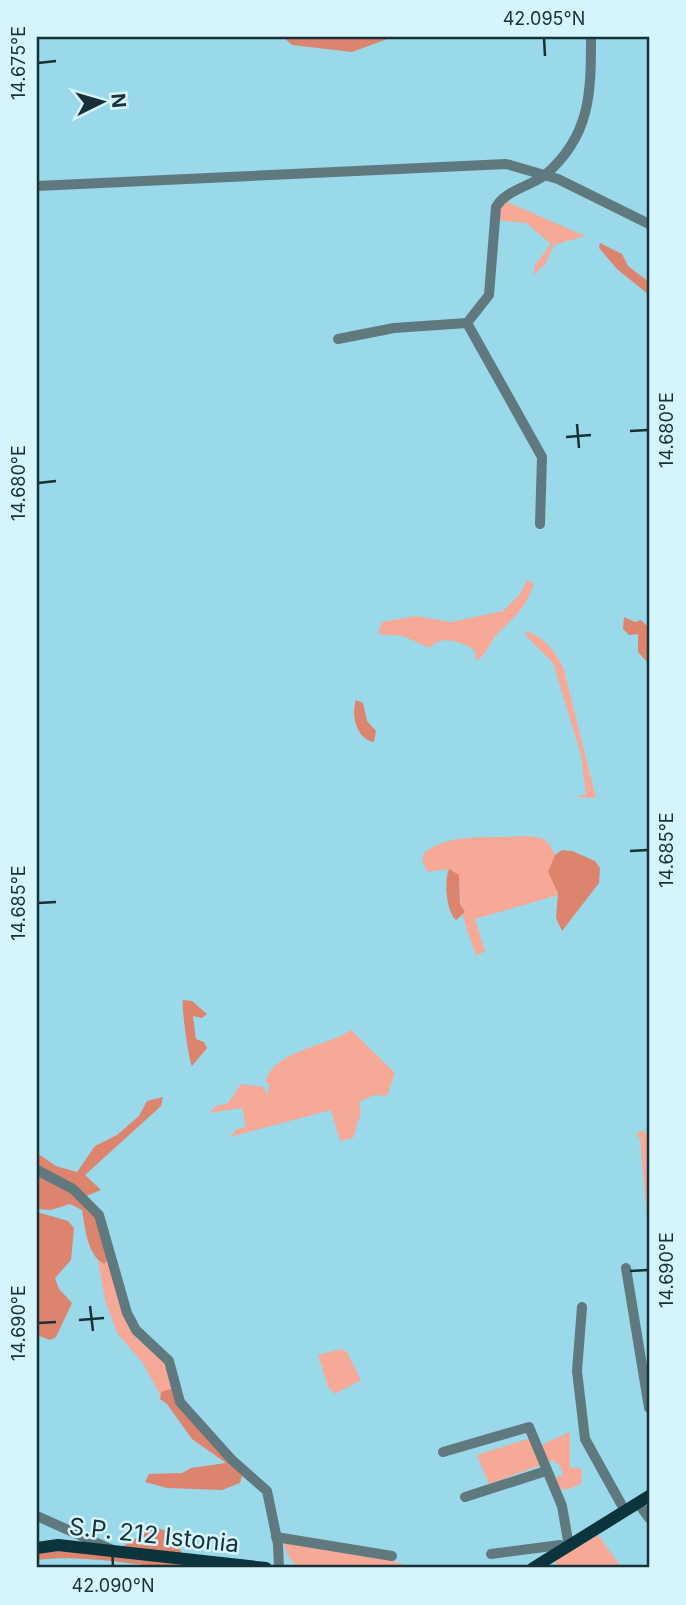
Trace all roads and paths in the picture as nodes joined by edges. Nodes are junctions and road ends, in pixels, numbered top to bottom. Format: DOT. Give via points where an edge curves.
graph roads {
  1 [pos="591,37"];
  2 [pos="545,175"];
  3 [pos="37,186"];
  4 [pos="649,224"];
  5 [pos="467,323"];
  6 [pos="338,340"];
  7 [pos="540,524"];
  8 [pos="37,1170"];
  9 [pos="626,1268"];
  10 [pos="582,1307"];
  11 [pos="649,1408"];
  12 [pos="443,1452"];
  13 [pos="546,1471"];
  14 [pos="465,1497"];
  15 [pos="644,1499"];
  16 [pos="625,1511"];
  17 [pos="37,1516"];
  18 [pos="649,1518"];
  19 [pos="276,1537"];
  20 [pos="568,1547"];
  21 [pos="37,1548"];
  22 [pos="115,1551"];
  23 [pos="491,1554"];
  24 [pos="392,1556"];
  25 [pos="160,1562"];
  26 [pos="266,1568"];
  27 [pos="279,1568"];
  28 [pos="533,1568"];
  1 -- 2 [label="street" via="582,131"];
  2 -- 3 [label="street" via="506,164"];
  2 -- 4 [label="street"];
  2 -- 5 [label="street" via="501,198 496,207 489,295"];
  5 -- 6 [label="street" via="394,328"];
  5 -- 7 [label="street" via="542,457"];
  8 -- 19 [label="street" via="73,1189 99,1215 136,1329 169,1361 180,1402 267,1491"];
  9 -- 11 [label="street"];
  10 -- 16 [label="street" via="577,1371 585,1439"];
  12 -- 13 [label="street" via="529,1427"];
  13 -- 14 [label="street"];
  13 -- 20 [label="street" via="562,1506"];
  15 -- 16 [label="main road"];
  15 -- 18 [label="street"];
  16 -- 20 [label="main road"];
  17 -- 22 [label="street"];
  19 -- 24 [label="street"];
  19 -- 27 [label="street"];
  20 -- 23 [label="street"];
  20 -- 28 [label="main road"];
  21 -- 22 [label="main road, S.P. 212 Istonia" via="58,1545"];
  22 -- 25 [label="main road, S.P. 212 Istonia"];
  25 -- 26 [label="main road, S.P. 212 Istonia"];
}
